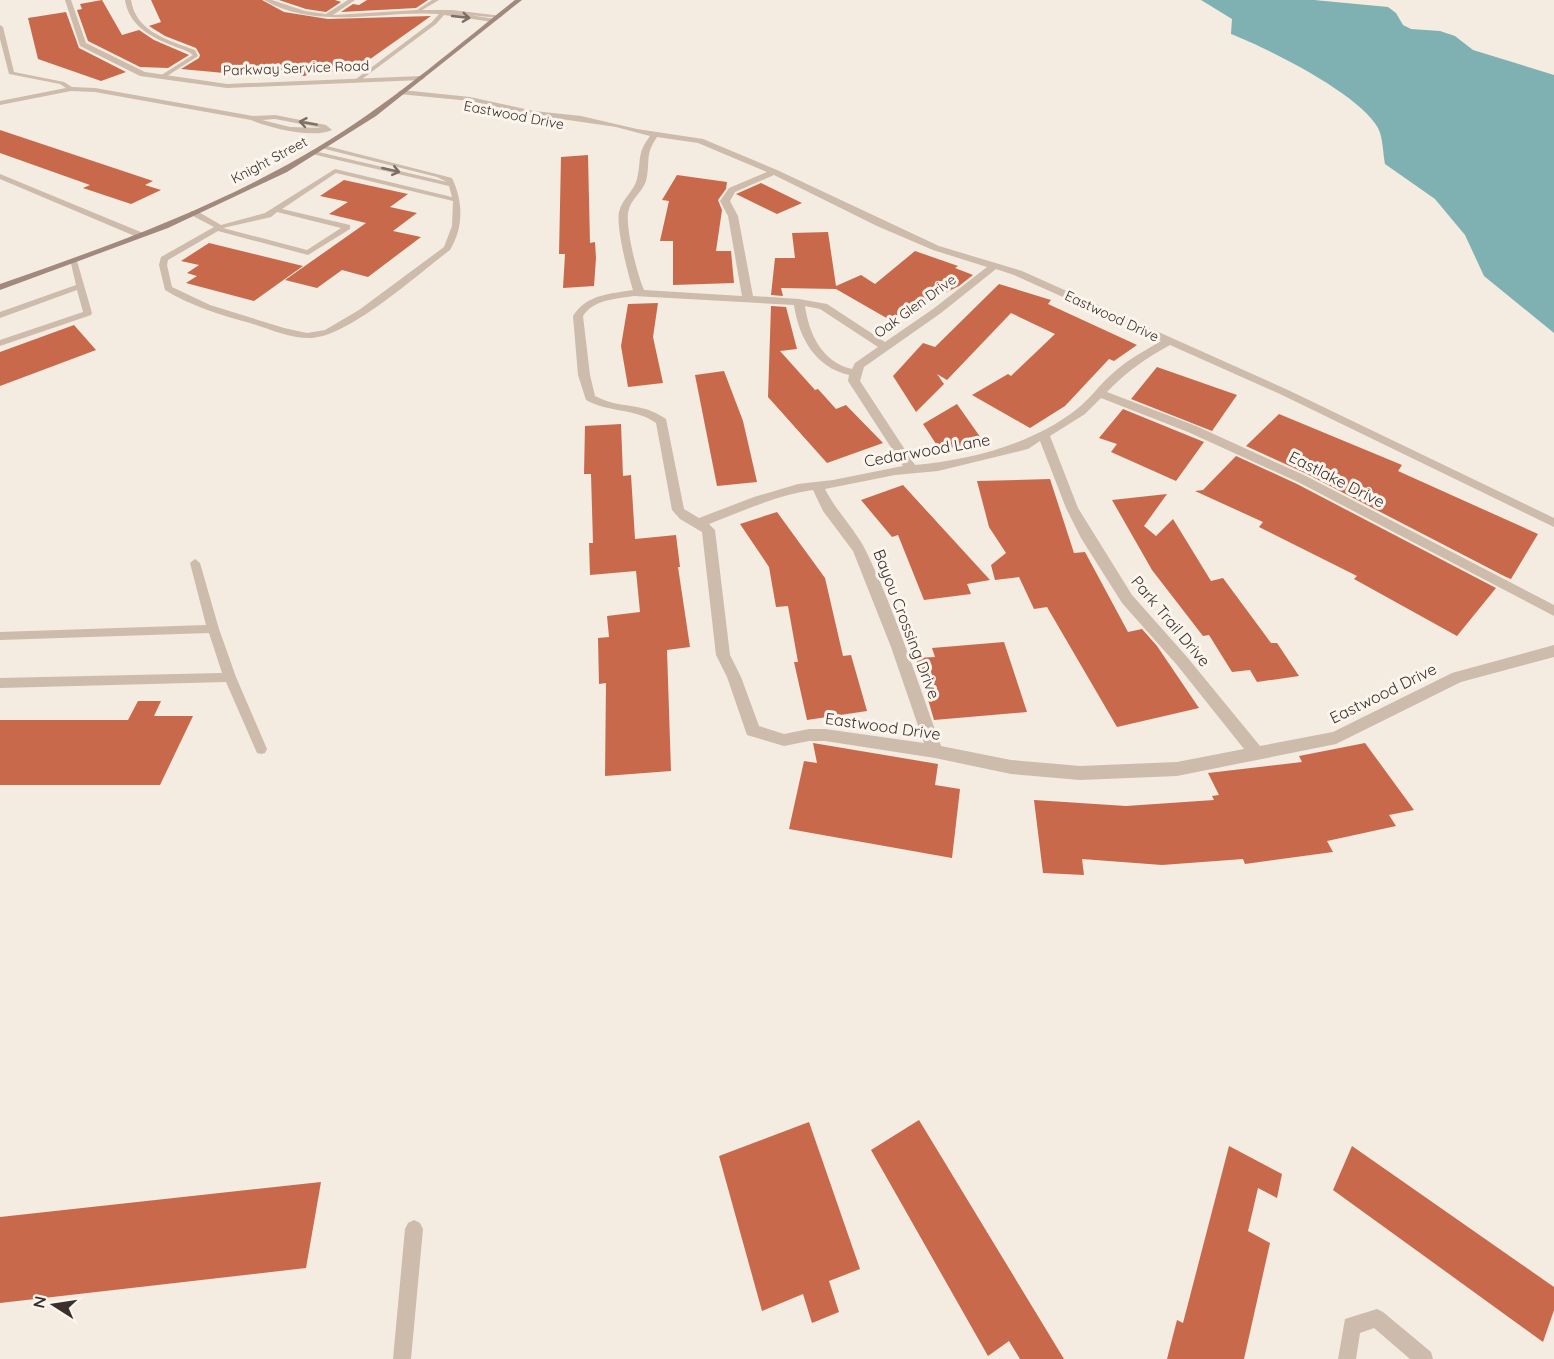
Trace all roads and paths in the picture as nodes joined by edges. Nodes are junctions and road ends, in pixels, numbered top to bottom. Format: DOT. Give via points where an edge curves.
graph roads {
  1 [pos="68,0"];
  2 [pos="128,0"];
  3 [pos="267,0"];
  4 [pos="352,0"];
  5 [pos="436,0"];
  6 [pos="519,0"];
  7 [pos="419,10"];
  8 [pos="442,13"];
  9 [pos="327,16"];
  10 [pos="496,18"];
  11 [pos="0,27"];
  12 [pos="162,77"];
  13 [pos="421,78"];
  14 [pos="358,80"];
  15 [pos="72,88"];
  16 [pos="402,92"];
  17 [pos="391,100"];
  18 [pos="0,103"];
  19 [pos="558,125"];
  20 [pos="585,129"];
  21 [pos="636,130"];
  22 [pos="345,133"];
  23 [pos="655,134"];
  24 [pos="318,150"];
  25 [pos="360,156"];
  26 [pos="351,161"];
  27 [pos="334,171"];
  28 [pos="774,172"];
  29 [pos="0,176"];
  30 [pos="452,185"];
  31 [pos="457,200"];
  32 [pos="276,210"];
  33 [pos="194,213"];
  34 [pos="218,228"];
  35 [pos="140,235"];
  36 [pos="73,261"];
  37 [pos="995,265"];
  38 [pos="81,286"];
  39 [pos="0,287"];
  40 [pos="640,294"];
  41 [pos="748,297"];
  42 [pos="799,302"];
  43 [pos="0,315"];
  44 [pos="1168,342"];
  45 [pos="0,343"];
  46 [pos="884,346"];
  47 [pos="855,373"];
  48 [pos="1098,393"];
  49 [pos="1044,435"];
  50 [pos="912,469"];
  51 [pos="817,485"];
  52 [pos="699,523"];
  53 [pos="1554,523"];
  54 [pos="195,563"];
  55 [pos="1554,612"];
  56 [pos="213,628"];
  57 [pos="0,636"];
  58 [pos="1554,651"];
  59 [pos="230,677"];
  60 [pos="0,683"];
  61 [pos="261,749"];
  62 [pos="935,751"];
  63 [pos="1257,754"];
  64 [pos="414,1229"];
  65 [pos="402,1359"];
  66 [pos="1347,1359"];
  67 [pos="1424,1359"];
  1 -- 12 [label="street, Parkway Service Road" via="83,44 143,74"];
  2 -- 12 [label="lane" via="144,30 196,55"];
  3 -- 9 [label="lane"];
  4 -- 9 [label="lane"];
  5 -- 7 [label="lane"];
  6 -- 10 [label="street, Knight Street"];
  7 -- 8 [label="lane"];
  7 -- 9 [label="lane"];
  8 -- 10 [label="lane"];
  8 -- 14 [label="lane"];
  10 -- 13 [label="street, Knight Street"];
  11 -- 15 [label="lane" via="11,73"];
  12 -- 14 [label="street, Parkway Service Road" via="227,86"];
  13 -- 14 [label="street, Parkway Service Road"];
  13 -- 16 [label="street, Knight Street"];
  15 -- 18 [label="lane"];
  15 -- 22 [label="lane" via="253,118 265,124"];
  16 -- 17 [label="street, Knight Street"];
  16 -- 21 [label="street, Eastwood Drive" via="470,99"];
  17 -- 19 [label="street, Eastwood Drive" via="456,104"];
  17 -- 22 [label="street, Knight Street"];
  20 -- 21 [label="street, Eastwood Drive"];
  21 -- 23 [label="street, Eastwood Drive"];
  22 -- 24 [label="street, Knight Street"];
  23 -- 28 [label="street, Eastwood Drive" via="700,141"];
  23 -- 40 [label="street" via="644,150 641,182 623,214 632,273"];
  24 -- 25 [label="lane"];
  24 -- 26 [label="lane"];
  24 -- 33 [label="street, Knight Street"];
  25 -- 26 [label="lane"];
  25 -- 30 [label="lane" via="439,175 450,179"];
  26 -- 27 [label="lane"];
  26 -- 30 [label="lane, one-way"];
  27 -- 31 [label="lane"];
  27 -- 32 [label="lane"];
  28 -- 37 [label="street, Eastwood Drive" via="936,248"];
  28 -- 41 [label="street" via="732,190 725,201 733,216"];
  29 -- 35 [label="lane"];
  30 -- 31 [label="lane"];
  31 -- 34 [label="lane" via="454,234 447,248 346,322 311,336 221,312 168,288 164,259"];
  32 -- 34 [label="lane" via="254,220"];
  32 -- 34 [label="lane" via="347,227 308,253"];
  33 -- 34 [label="lane"];
  33 -- 35 [label="street, Knight Street"];
  35 -- 36 [label="street, Knight Street"];
  36 -- 38 [label="lane"];
  36 -- 39 [label="street, Knight Street"];
  37 -- 44 [label="street, Eastwood Drive"];
  37 -- 46 [label="street, Oak Glen Drive"];
  38 -- 43 [label="lane"];
  38 -- 45 [label="lane" via="88,313"];
  40 -- 41 [label="street, Eastwood Drive"];
  40 -- 52 [label="street, Eastwood Drive" via="600,298 580,312 588,392 595,402 642,409 662,422 678,510 685,518"];
  41 -- 42 [label="street, Eastwood Drive"];
  42 -- 46 [label="street, Eastwood Drive" via="823,306"];
  42 -- 47 [label="street" via="809,340 820,357"];
  44 -- 48 [label="street, Cedarwood Lane" via="1142,356"];
  44 -- 53 [label="street, Eastwood Drive" via="1284,392"];
  46 -- 47 [label="street, Oak Glen Drive"];
  47 -- 50 [label="street" via="854,381"];
  48 -- 49 [label="street, Cedarwood Lane" via="1081,412"];
  48 -- 55 [label="street, Eastlake Drive" via="1302,479"];
  49 -- 50 [label="street, Cedarwood Lane" via="1003,453"];
  49 -- 63 [label="street, Park Trail Drive" via="1072,508 1127,600"];
  50 -- 51 [label="street, Cedarwood Lane"];
  51 -- 52 [label="street, Cedarwood Lane" via="759,500"];
  51 -- 62 [label="street, Bayou Crossing Drive" via="828,508 859,550"];
  52 -- 62 [label="street, Eastwood Drive" via="708,530 723,655 753,731 776,739 825,735"];
  54 -- 56 [label="lane"];
  56 -- 57 [label="lane"];
  56 -- 59 [label="lane"];
  58 -- 63 [label="street, Eastwood Drive" via="1457,677 1336,738"];
  59 -- 60 [label="lane"];
  59 -- 61 [label="lane"];
  62 -- 63 [label="street, Eastwood Drive" via="1011,767 1080,773 1177,769"];
  64 -- 65 [label="lane"];
  66 -- 67 [label="lane" via="1352,1326 1377,1318"];
}
